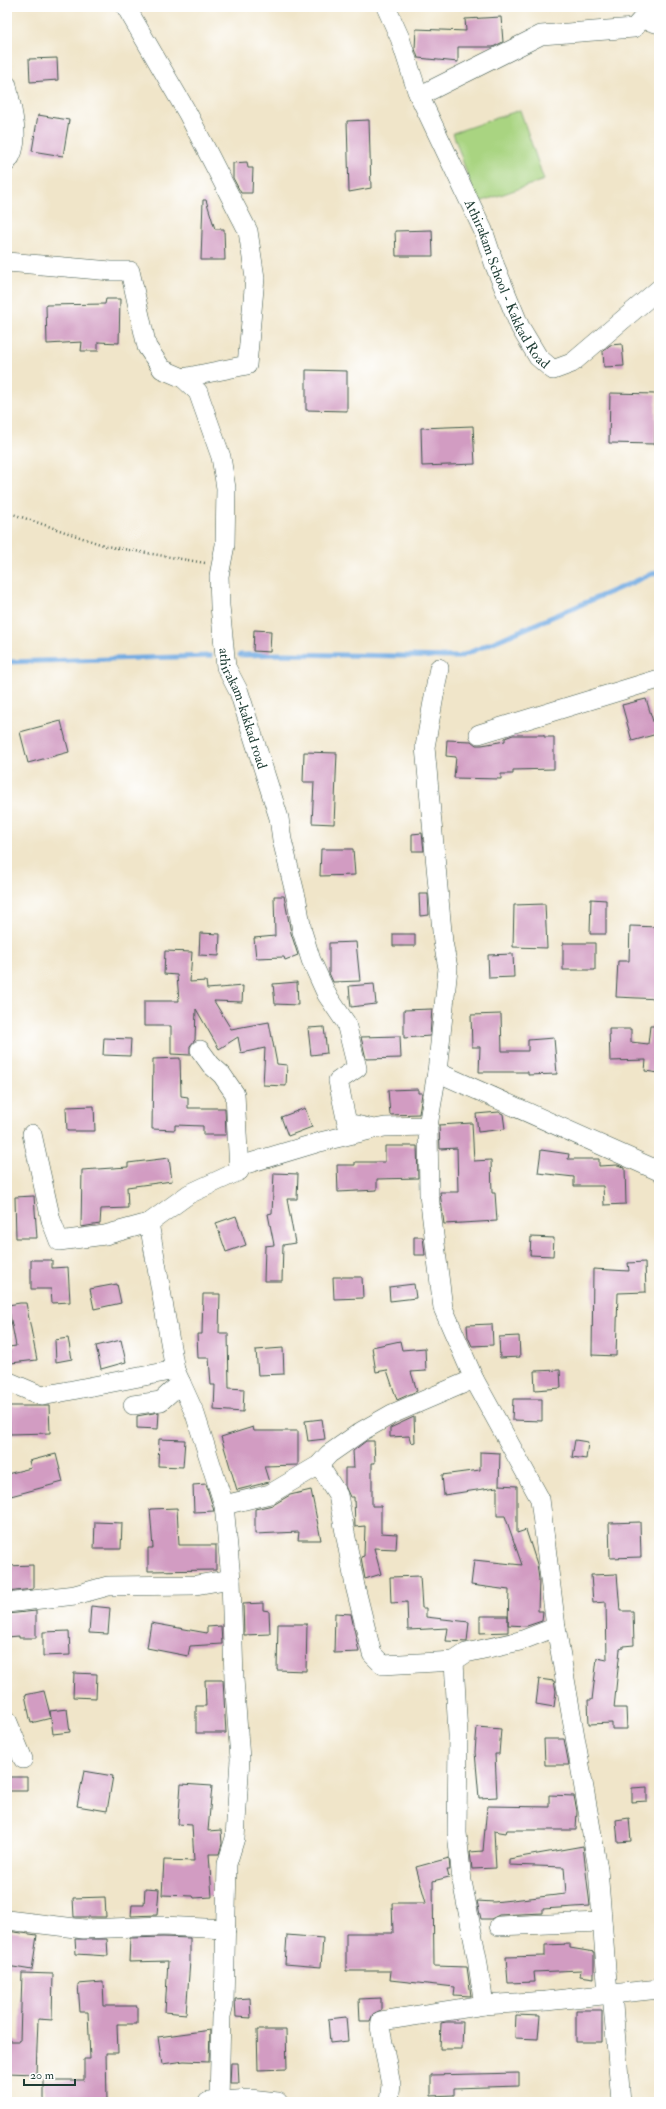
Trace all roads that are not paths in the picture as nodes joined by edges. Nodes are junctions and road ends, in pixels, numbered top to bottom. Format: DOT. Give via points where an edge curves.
graph roads {
  1 [pos="126,7"];
  2 [pos="386,7"];
  3 [pos="649,17"];
  4 [pos="7,85"];
  5 [pos="419,96"];
  6 [pos="7,162"];
  7 [pos="7,262"];
  8 [pos="659,289"];
  9 [pos="184,378"];
  10 [pos="439,668"];
  11 [pos="659,679"];
  12 [pos="480,734"];
  13 [pos="200,1050"];
  14 [pos="437,1072"];
  15 [pos="428,1126"];
  16 [pos="374,1129"];
  17 [pos="32,1134"];
  18 [pos="239,1171"];
  19 [pos="659,1171"];
  20 [pos="150,1223"];
  21 [pos="178,1377"];
  22 [pos="474,1379"];
  23 [pos="7,1381"];
  24 [pos="134,1405"];
  25 [pos="319,1464"];
  26 [pos="224,1505"];
  27 [pos="231,1579"];
  28 [pos="7,1603"];
  29 [pos="556,1627"];
  30 [pos="454,1661"];
  31 [pos="7,1720"];
  32 [pos="23,1758"];
  33 [pos="7,1920"];
  34 [pos="602,1922"];
  35 [pos="499,1926"];
  36 [pos="226,1929"];
  37 [pos="659,1989"];
  38 [pos="610,1993"];
  39 [pos="484,2005"];
  40 [pos="213,2102"];
  41 [pos="278,2102"];
  42 [pos="389,2102"];
  43 [pos="621,2102"];
  1 -- 9 [label="street" via="188,114 248,231 255,278 247,365"];
  2 -- 5 [label="street" via="400,38"];
  3 -- 5 [label="street" via="634,28 541,36"];
  4 -- 6 [label="street" via="17,141"];
  5 -- 8 [label="street, Athirakam School - Kakkad Road" via="483,230 520,327 538,357 553,370 572,363"];
  7 -- 9 [label="street, athirakam-kakkad road" via="130,271 147,347 162,369"];
  9 -- 16 [label="street, athirakam-kakkad road" via="198,392 221,457 226,488 225,545 219,576 226,667 238,692 279,818 298,901 302,931 311,960 327,995 346,1023 357,1068 338,1082 347,1123"];
  10 -- 14 [label="street" via="425,747 443,942 448,968"];
  11 -- 12 [label="street"];
  13 -- 18 [label="street" via="235,1094"];
  14 -- 15 [label="street"];
  14 -- 19 [label="street"];
  15 -- 16 [label="street, athirakam-kakkad road"];
  15 -- 22 [label="street" via="430,1195 443,1308"];
  16 -- 18 [label="street" via="243,1165"];
  17 -- 20 [label="street" via="51,1220 59,1241 105,1235"];
  18 -- 20 [label="street" via="188,1194"];
  20 -- 21 [label="street"];
  21 -- 23 [label="street" via="42,1396"];
  21 -- 24 [label="street" via="161,1401"];
  21 -- 26 [label="street" via="195,1414"];
  22 -- 25 [label="street" via="392,1414 362,1431"];
  22 -- 29 [label="street" via="540,1498"];
  25 -- 26 [label="street" via="270,1494"];
  25 -- 30 [label="street" via="338,1495 355,1586 372,1654 383,1665"];
  26 -- 27 [label="street"];
  27 -- 28 [label="street" via="196,1585 108,1586 74,1595"];
  27 -- 36 [label="street" via="240,1759 235,1838 227,1864"];
  29 -- 30 [label="street" via="520,1641 466,1653"];
  29 -- 34 [label="street" via="598,1869"];
  30 -- 39 [label="street" via="458,1735 457,1833 462,1881"];
  31 -- 32 [label="street"];
  33 -- 36 [label="street" via="84,1929 163,1926"];
  34 -- 35 [label="street"];
  34 -- 38 [label="street"];
  36 -- 40 [label="street" via="224,2004"];
  37 -- 38 [label="street"];
  38 -- 39 [label="street"];
  38 -- 43 [label="street"];
  39 -- 42 [label="street" via="381,2021 391,2085"];
  40 -- 41 [label="street" via="250,2099"];
}
